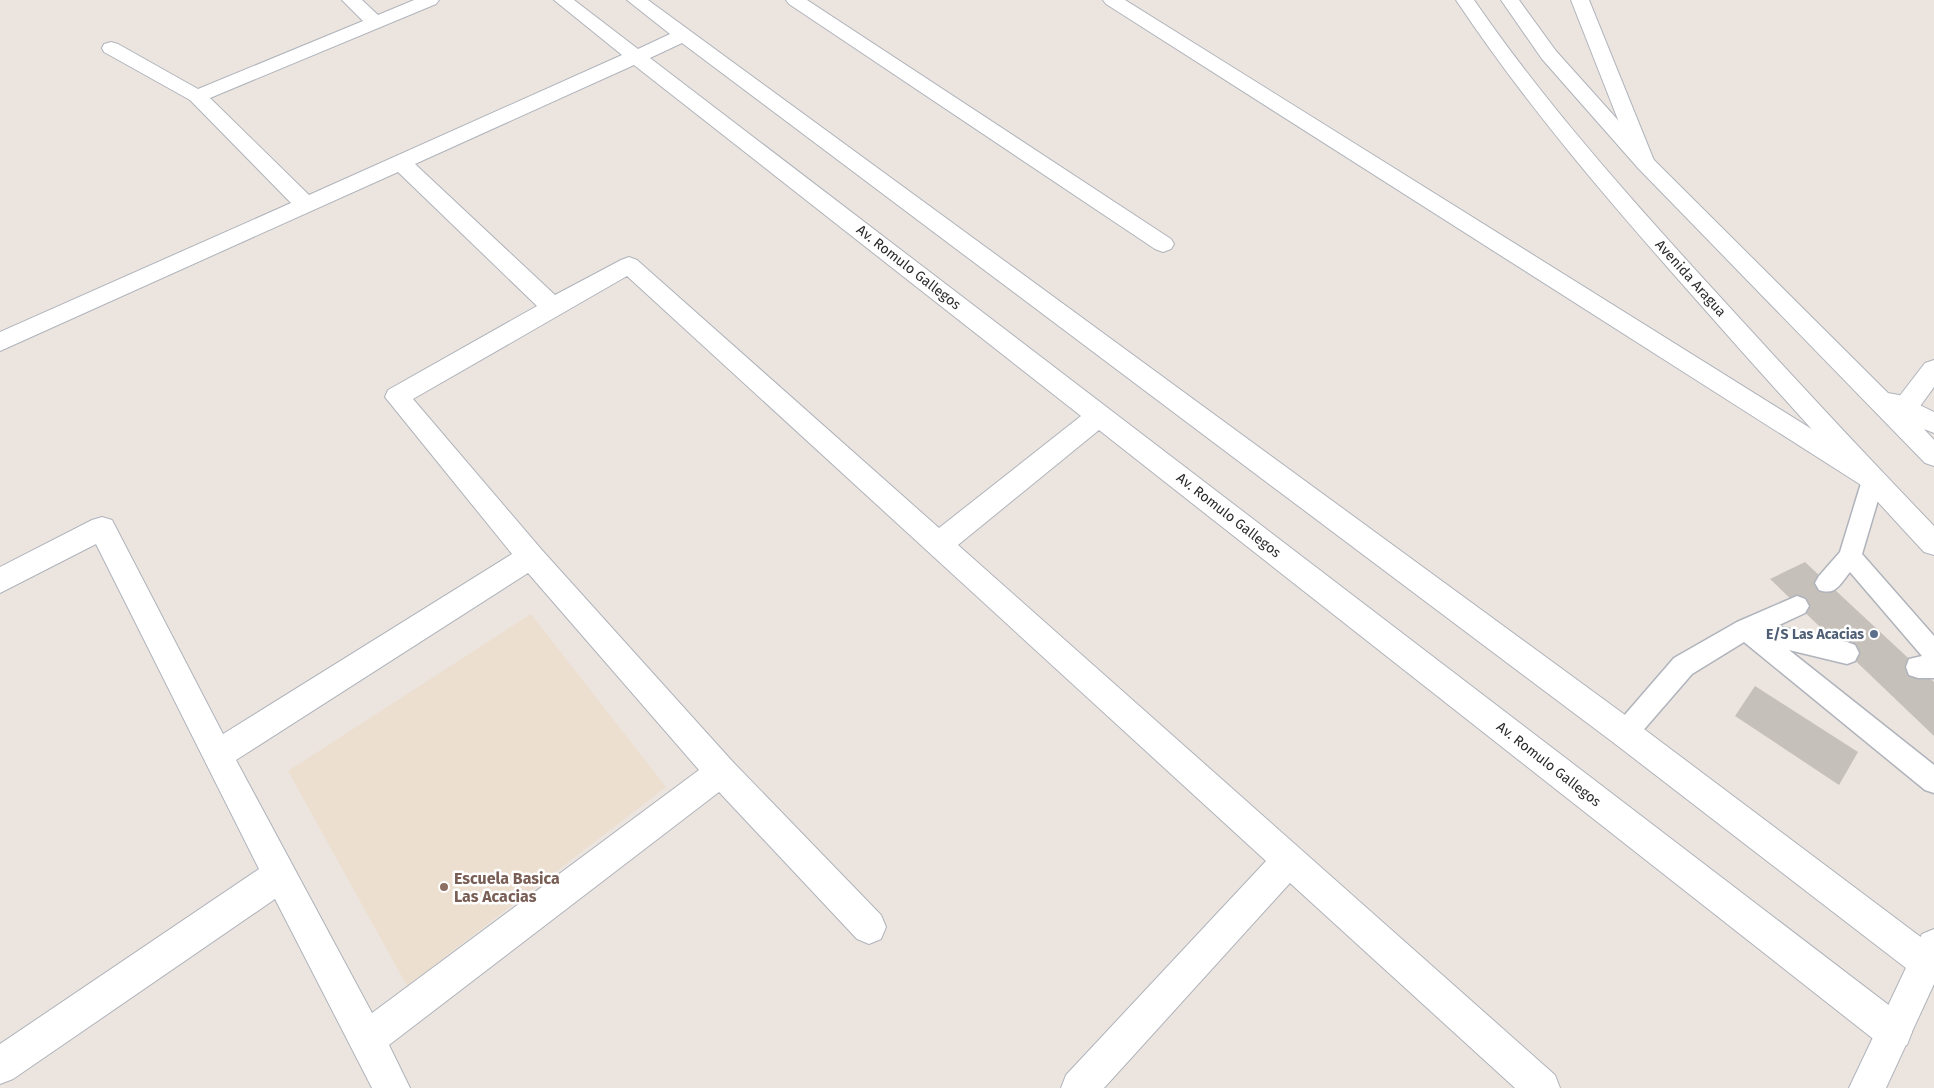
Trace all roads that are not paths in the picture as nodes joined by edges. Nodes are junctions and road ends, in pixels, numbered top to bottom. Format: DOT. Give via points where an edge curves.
graph roads {
  1 [pos="351,0"];
  2 [pos="430,0"];
  3 [pos="562,0"];
  4 [pos="636,0"];
  5 [pos="795,0"];
  6 [pos="1112,0"];
  7 [pos="1465,0"];
  8 [pos="1510,0"];
  9 [pos="1580,0"];
  10 [pos="375,22"];
  11 [pos="684,35"];
  12 [pos="111,48"];
  13 [pos="638,56"];
  14 [pos="197,96"];
  15 [pos="401,163"];
  16 [pos="1645,163"];
  17 [pos="306,205"];
  18 [pos="1164,244"];
  19 [pos="553,307"];
  20 [pos="0,342"];
  21 [pos="1934,370"];
  22 [pos="1871,392"];
  23 [pos="1904,409"];
  24 [pos="1100,415"];
  25 [pos="1934,423"];
  26 [pos="1934,456"];
  27 [pos="1873,480"];
  28 [pos="939,544"];
  29 [pos="1934,544"];
  30 [pos="1850,556"];
  31 [pos="531,557"];
  32 [pos="0,582"];
  33 [pos="1827,583"];
  34 [pos="1797,606"];
  35 [pos="1745,629"];
  36 [pos="1847,653"];
  37 [pos="1929,662"];
  38 [pos="1625,733"];
  39 [pos="217,755"];
  40 [pos="721,772"];
  41 [pos="1934,781"];
  42 [pos="1289,860"];
  43 [pos="280,875"];
  44 [pos="869,927"];
  45 [pos="1930,955"];
  46 [pos="1894,1032"];
  47 [pos="366,1040"];
  48 [pos="0,1066"];
  49 [pos="392,1088"];
  50 [pos="1079,1088"];
  51 [pos="1542,1088"];
  52 [pos="1867,1088"];
  1 -- 10 [label="street"];
  2 -- 10 [label="street"];
  3 -- 13 [label="street, Av. Romulo Gallegos"];
  4 -- 11 [label="street"];
  5 -- 18 [label="street"];
  6 -- 27 [label="street"];
  7 -- 27 [label="street, Avenida Aragua" via="1499,52 1591,166"];
  8 -- 16 [label="street" via="1550,55"];
  9 -- 16 [label="street"];
  10 -- 14 [label="street"];
  11 -- 13 [label="street"];
  11 -- 38 [label="street"];
  12 -- 14 [label="street"];
  13 -- 15 [label="street"];
  13 -- 24 [label="street, Av. Romulo Gallegos"];
  14 -- 17 [label="street"];
  15 -- 17 [label="street"];
  15 -- 19 [label="street"];
  16 -- 22 [label="street"];
  17 -- 20 [label="street"];
  19 -- 28 [label="street" via="629,266"];
  19 -- 31 [label="street" via="397,398"];
  21 -- 23 [label="street"];
  22 -- 23 [label="street"];
  22 -- 26 [label="street"];
  23 -- 25 [label="street"];
  24 -- 28 [label="street"];
  24 -- 46 [label="street, Av. Romulo Gallegos"];
  27 -- 29 [label="street, Avenida Aragua"];
  27 -- 30 [label="lane"];
  28 -- 42 [label="street"];
  30 -- 33 [label="lane"];
  30 -- 37 [label="lane"];
  31 -- 39 [label="street"];
  31 -- 40 [label="street"];
  32 -- 39 [label="street" via="102,528"];
  34 -- 35 [label="lane"];
  35 -- 36 [label="lane"];
  35 -- 38 [label="lane" via="1683,666"];
  35 -- 41 [label="lane"];
  38 -- 45 [label="street"];
  39 -- 43 [label="street"];
  40 -- 44 [label="street"];
  40 -- 47 [label="street"];
  42 -- 50 [label="street"];
  42 -- 51 [label="street"];
  43 -- 47 [label="street"];
  43 -- 48 [label="street"];
  45 -- 46 [label="street"];
  46 -- 52 [label="street"];
  47 -- 49 [label="street"];
}
